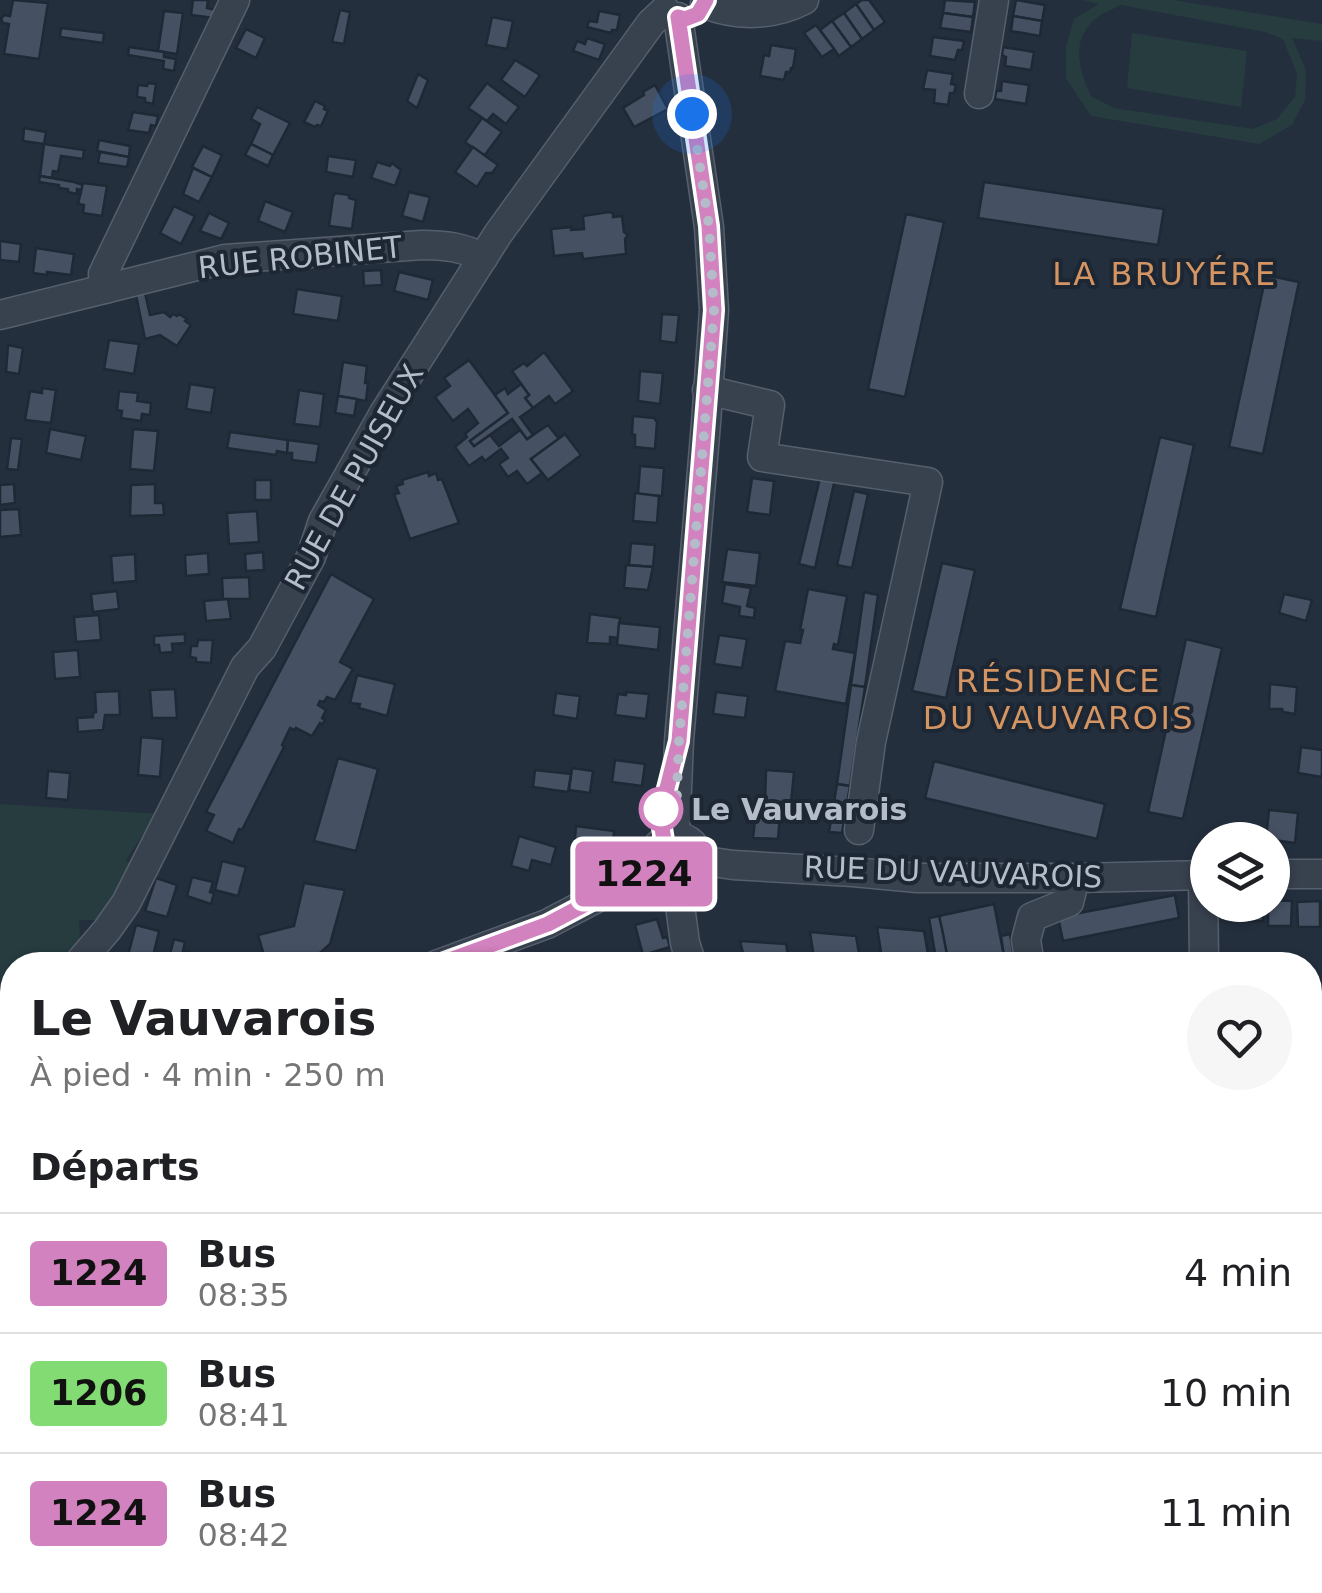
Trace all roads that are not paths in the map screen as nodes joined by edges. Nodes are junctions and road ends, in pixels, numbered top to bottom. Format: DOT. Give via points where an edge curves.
graph roads {
  1 [pos="236,0"];
  2 [pos="804,0"];
  3 [pos="994,0"];
  4 [pos="706,2"];
  5 [pos="669,9"];
  6 [pos="979,94"];
  7 [pos="483,258"];
  8 [pos="104,289"];
  9 [pos="0,315"];
  10 [pos="707,390"];
  11 [pos="859,830"];
  12 [pos="675,836"];
  13 [pos="699,860"];
  14 [pos="1290,874"];
  15 [pos="1322,874"];
  16 [pos="1190,875"];
  17 [pos="665,876"];
  18 [pos="1074,878"];
  19 [pos="1204,922"];
  20 [pos="88,952"];
  21 [pos="478,952"];
  22 [pos="688,952"];
  23 [pos="1028,952"];
  24 [pos="1204,952"];
  1 -- 8 [label="street" via="103,274"];
  2 -- 4 [label="street" via="754,14"];
  3 -- 6 [label="street"];
  4 -- 5 [label="street" via="685,19"];
  5 -- 7 [label="street, RUE DE PUISEUX" via="651,23"];
  5 -- 10 [label="street" via="709,226 714,310"];
  7 -- 8 [label="street, RUE ROBINET" via="422,245 225,259"];
  7 -- 20 [label="street, RUE DE PUISEUX" via="384,413 126,903"];
  8 -- 9 [label="street, RUE ROBINET"];
  10 -- 11 [label="street" via="770,405 762,457 928,482 871,742"];
  10 -- 12 [label="street"];
  12 -- 13 [label="street" via="693,844"];
  12 -- 17 [label="street" via="657,846 652,858"];
  13 -- 17 [label="street" via="691,877"];
  13 -- 18 [label="street, RUE DU VAUVAROIS" via="917,878"];
  14 -- 15 [label="street"];
  16 -- 18 [label="street, RUE DU VAUVAROIS"];
  17 -- 21 [label="street"];
  17 -- 22 [label="street"];
  18 -- 23 [label="street" via="1069,902 1032,917"];
  19 -- 24 [label="street"];
}
